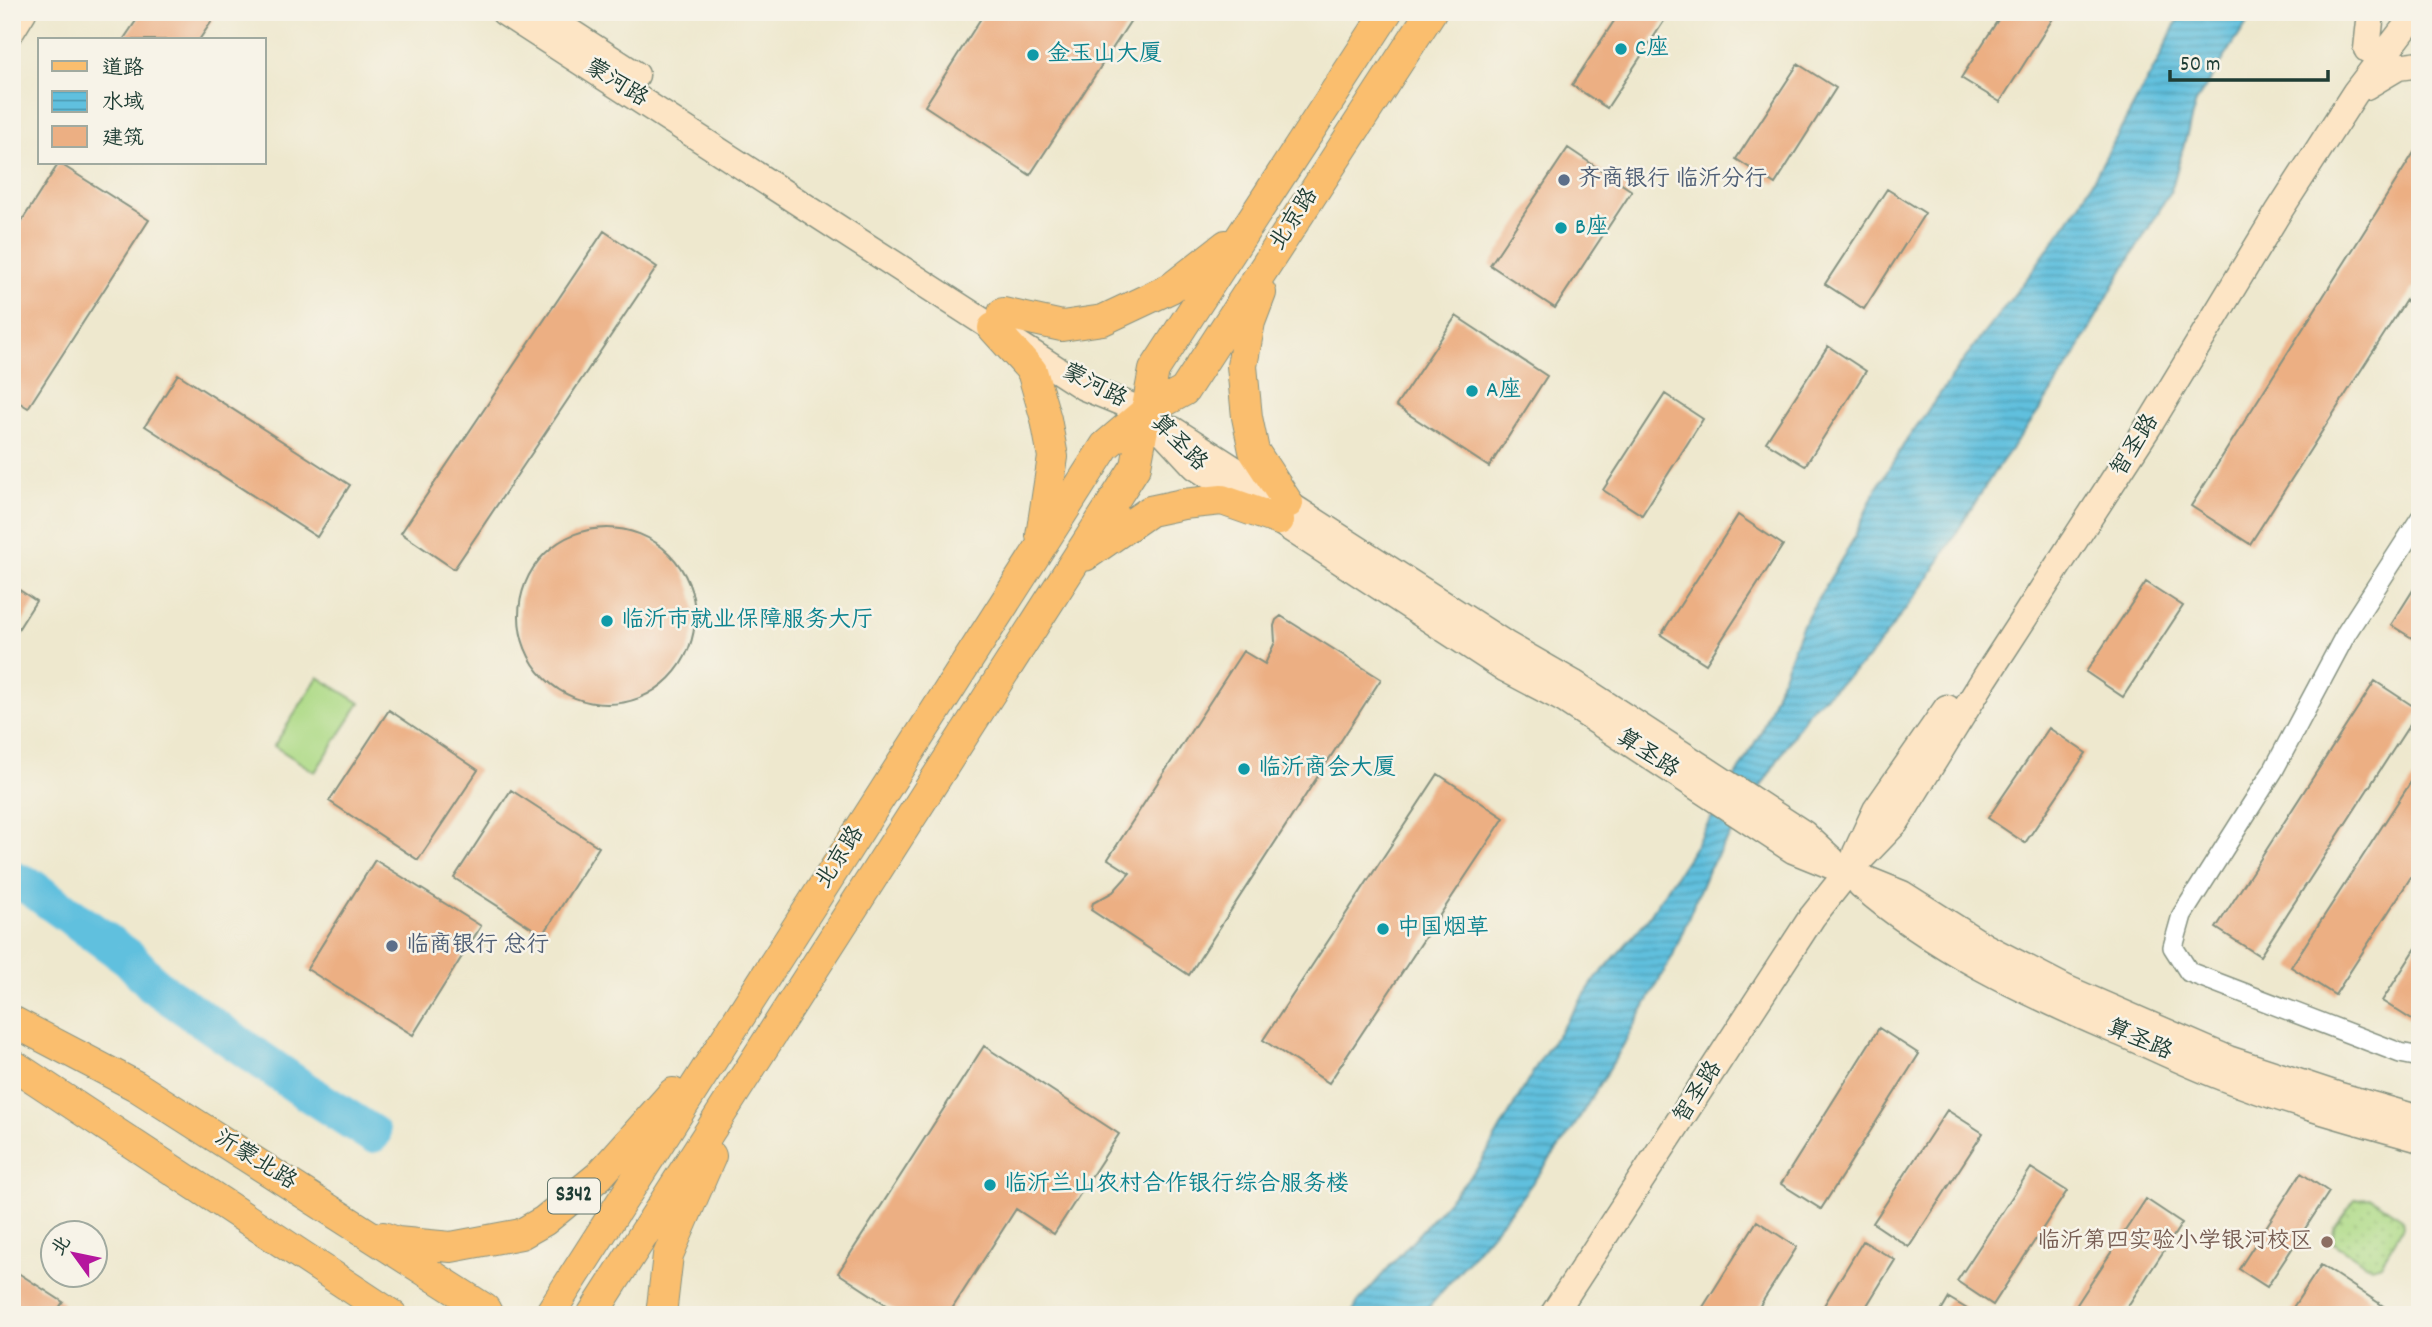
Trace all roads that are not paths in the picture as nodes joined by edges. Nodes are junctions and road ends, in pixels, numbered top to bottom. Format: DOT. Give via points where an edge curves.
graph roads {
  1 [pos="23,12"];
  2 [pos="504,12"];
  3 [pos="539,12"];
  4 [pos="1387,12"];
  5 [pos="1431,12"];
  6 [pos="2371,12"];
  7 [pos="2399,12"];
  8 [pos="2417,12"];
  9 [pos="12,30"];
  10 [pos="2367,49"];
  11 [pos="2420,64"];
  12 [pos="2355,93"];
  13 [pos="1246,229"];
  14 [pos="1279,246"];
  15 [pos="998,320"];
  16 [pos="1145,412"];
  17 [pos="1283,512"];
  18 [pos="2420,519"];
  19 [pos="1039,548"];
  20 [pos="1073,564"];
  21 [pos="1847,873"];
  22 [pos="12,1021"];
  23 [pos="734,1024"];
  24 [pos="2420,1057"];
  25 [pos="12,1064"];
  26 [pos="747,1073"];
  27 [pos="2420,1119"];
  28 [pos="2420,1139"];
  29 [pos="356,1226"];
  30 [pos="305,1259"];
  31 [pos="354,1315"];
  32 [pos="392,1315"];
  33 [pos="488,1315"];
  34 [pos="549,1315"];
  35 [pos="592,1315"];
  36 [pos="661,1315"];
  37 [pos="1553,1315"];
  38 [pos="1570,1315"];
  1 -- 9 [label="street"];
  2 -- 15 [label="street, 蒙河路"];
  3 -- 15 [label="street, 蒙河路"];
  4 -- 13 [label="main road, 北京路"];
  5 -- 14 [label="main road, 北京路"];
  6 -- 10 [label="street"];
  7 -- 10 [label="street, 智圣路"];
  8 -- 12 [label="street, 智圣路"];
  10 -- 21 [label="street, 智圣路" via="2102,472 1876,810"];
  11 -- 12 [label="street" via="2398,67"];
  12 -- 21 [label="street, 智圣路" via="1896,822"];
  13 -- 15 [label="main road" via="1171,288 1103,320 1062,326"];
  13 -- 16 [label="main road, 北京路" via="1154,370"];
  14 -- 16 [label="main road, 北京路" via="1184,391"];
  14 -- 17 [label="main road" via="1250,322 1242,366 1254,451"];
  15 -- 16 [label="street, 蒙河路" via="1093,371"];
  15 -- 19 [label="main road" via="1031,371 1053,457"];
  16 -- 17 [label="street, 算圣路"];
  16 -- 19 [label="main road, 北京路" via="1105,446"];
  16 -- 20 [label="main road, 北京路" via="1136,466"];
  17 -- 20 [label="main road" via="1223,500 1150,511"];
  17 -- 21 [label="street, 算圣路" via="1573,683 1707,782 1764,819 1804,834"];
  18 -- 24 [label="street" via="2347,632 2273,771 2182,915 2173,947 2189,972"];
  19 -- 23 [label="main road, 北京路"];
  20 -- 26 [label="main road, 北京路"];
  21 -- 27 [label="street, 算圣路" via="1902,894 1984,946 2067,989 2228,1059"];
  21 -- 28 [label="street, 算圣路" via="1901,917 1974,963 2059,1006 2221,1077"];
  21 -- 37 [label="street, 智圣路" via="1812,917"];
  21 -- 38 [label="street, 智圣路" via="1805,957"];
  22 -- 29 [label="main road, 沂蒙北路" via="136,1086"];
  23 -- 29 [label="main road, S342" via="599,1176 521,1234 451,1247 397,1242"];
  23 -- 34 [label="main road, 北京路"];
  25 -- 30 [label="main road"];
  26 -- 35 [label="main road, 北京路"];
  26 -- 36 [label="main road" via="668,1255"];
  29 -- 33 [label="main road, 沂蒙北路" via="485,1308"];
  30 -- 31 [label="main road"];
  30 -- 32 [label="main road"];
}
